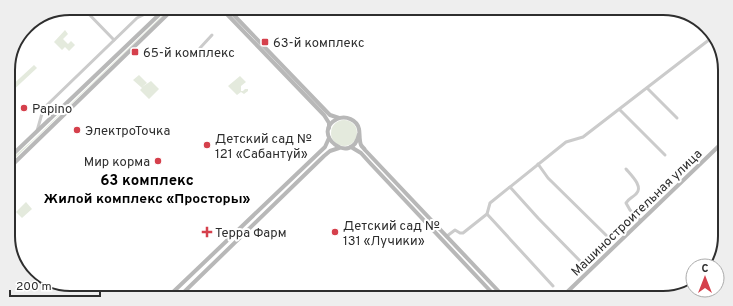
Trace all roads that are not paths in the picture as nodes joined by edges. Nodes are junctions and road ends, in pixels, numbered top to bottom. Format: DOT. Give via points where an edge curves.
graph roads {
  1 [pos="90,15"];
  2 [pos="144,15"];
  3 [pos="159,15"];
  4 [pos="167,15"];
  5 [pos="228,15"];
  6 [pos="234,15"];
  7 [pos="212,35"];
  8 [pos="114,40"];
  9 [pos="709,40"];
  10 [pos="200,48"];
  11 [pos="647,88"];
  12 [pos="620,110"];
  13 [pos="340,118"];
  14 [pos="677,118"];
  15 [pos="329,128"];
  16 [pos="36,132"];
  17 [pos="360,134"];
  18 [pos="329,138"];
  19 [pos="351,147"];
  20 [pos="718,147"];
  21 [pos="340,148"];
  22 [pos="15,152"];
  23 [pos="665,155"];
  24 [pos="15,162"];
  25 [pos="538,164"];
  26 [pos="626,169"];
  27 [pos="510,187"];
  28 [pos="486,214"];
  29 [pos="641,221"];
  30 [pos="447,236"];
  31 [pos="611,240"];
  32 [pos="583,264"];
  33 [pos="553,286"];
  34 [pos="174,291"];
  35 [pos="185,291"];
  36 [pos="490,291"];
  37 [pos="498,291"];
  38 [pos="568,291"];
  1 -- 8 [label="street"];
  2 -- 8 [label="street"];
  3 -- 16 [label="street"];
  4 -- 24 [label="street"];
  5 -- 15 [label="street" via="324,115"];
  6 -- 13 [label="street" via="330,115"];
  7 -- 10 [label="street"];
  8 -- 16 [label="street" via="46,106"];
  9 -- 11 [label="street"];
  11 -- 12 [label="street"];
  11 -- 14 [label="street"];
  12 -- 23 [label="street"];
  12 -- 25 [label="street" via="583,137 566,142"];
  13 -- 15 [label="street"];
  13 -- 17 [label="street" via="354,121"];
  15 -- 18 [label="street"];
  16 -- 22 [label="street"];
  17 -- 19 [label="street"];
  17 -- 30 [label="street" via="361,145 365,150"];
  18 -- 21 [label="street"];
  18 -- 34 [label="street" via="325,147"];
  19 -- 21 [label="street"];
  19 -- 36 [label="street" via="361,153"];
  20 -- 29 [label="street, Машиностроительная улица"];
  21 -- 35 [label="street" via="330,151"];
  25 -- 27 [label="street"];
  25 -- 31 [label="street" via="548,178"];
  26 -- 29 [label="street" via="639,187 639,191 626,203"];
  27 -- 28 [label="street" via="490,203"];
  27 -- 32 [label="street"];
  28 -- 30 [label="street" via="463,233 455,230"];
  28 -- 33 [label="street"];
  29 -- 38 [label="street, Машиностроительная улица"];
  30 -- 37 [label="street"];
}
